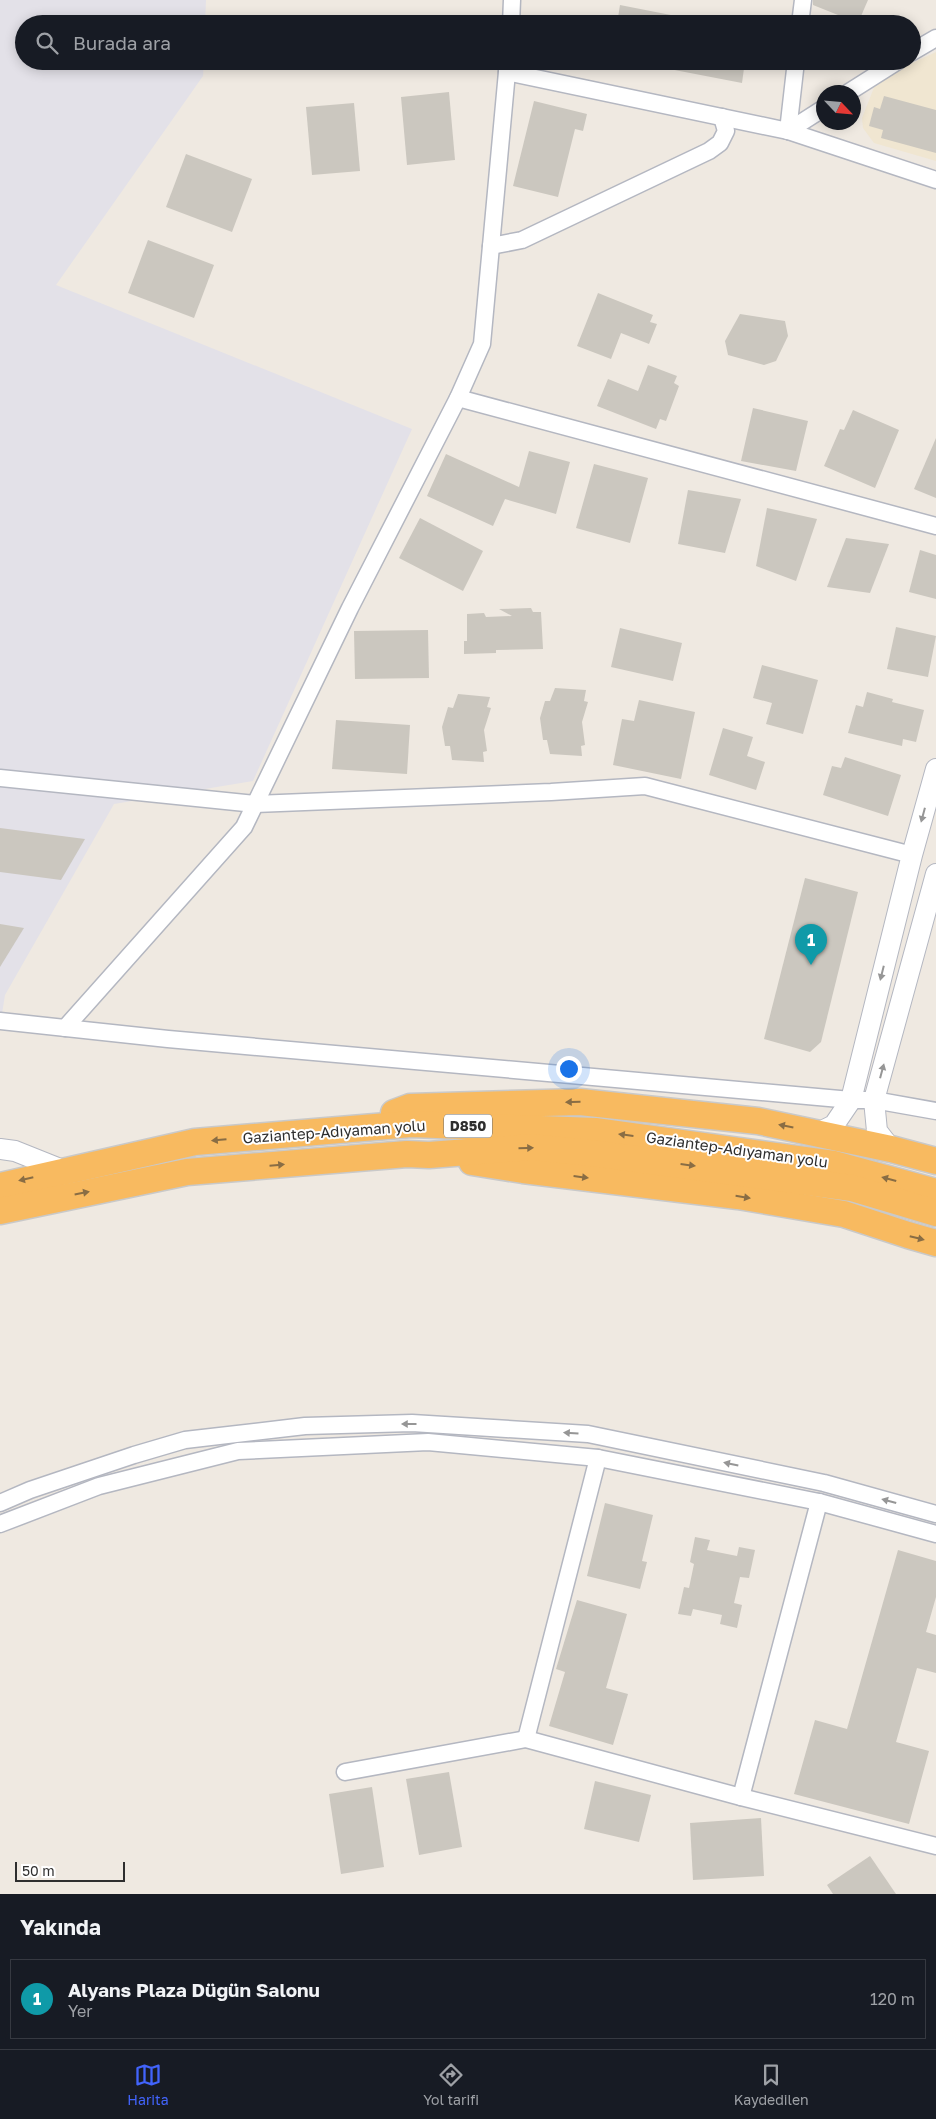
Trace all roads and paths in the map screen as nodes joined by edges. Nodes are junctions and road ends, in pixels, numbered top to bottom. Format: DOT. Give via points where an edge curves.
graph roads {
  1 [pos="512,0"];
  2 [pos="803,0"];
  3 [pos="511,15"];
  4 [pos="801,15"];
  5 [pos="936,38"];
  6 [pos="921,47"];
  7 [pos="507,70"];
  8 [pos="520,70"];
  9 [pos="795,70"];
  10 [pos="884,70"];
  11 [pos="860,85"];
  12 [pos="816,113"];
  13 [pos="722,117"];
  14 [pos="788,131"];
  15 [pos="936,180"];
  16 [pos="491,246"];
  17 [pos="458,398"];
  18 [pos="936,526"];
  19 [pos="936,768"];
  20 [pos="0,778"];
  21 [pos="255,804"];
  22 [pos="912,854"];
  23 [pos="936,874"];
  24 [pos="0,1021"];
  25 [pos="65,1028"];
  26 [pos="851,1100"];
  27 [pos="874,1100"];
  28 [pos="936,1111"];
  29 [pos="353,1129"];
  30 [pos="818,1133"];
  31 [pos="891,1148"];
  32 [pos="0,1149"];
  33 [pos="429,1155"];
  34 [pos="936,1161"];
  35 [pos="65,1171"];
  36 [pos="0,1186"];
  37 [pos="936,1192"];
  38 [pos="0,1211"];
  39 [pos="936,1214"];
  40 [pos="936,1243"];
  41 [pos="598,1458"];
  42 [pos="818,1502"];
  43 [pos="0,1503"];
  44 [pos="936,1514"];
  45 [pos="0,1524"];
  46 [pos="936,1534"];
  47 [pos="526,1739"];
  48 [pos="345,1772"];
  49 [pos="741,1797"];
  50 [pos="936,1846"];
  1 -- 3 [label="street"];
  2 -- 4 [label="street"];
  5 -- 6 [label="street"];
  7 -- 16 [label="street"];
  8 -- 13 [label="street"];
  9 -- 14 [label="street"];
  10 -- 11 [label="street"];
  12 -- 14 [label="street"];
  13 -- 14 [label="street"];
  13 -- 16 [label="street" via="726,130 720,143 709,152 522,240"];
  14 -- 15 [label="street"];
  16 -- 17 [label="street" via="482,344"];
  17 -- 18 [label="street"];
  17 -- 21 [label="street" via="350,608"];
  19 -- 22 [label="street, one-way"];
  20 -- 21 [label="street"];
  21 -- 22 [label="street" via="645,786"];
  21 -- 25 [label="street" via="244,826"];
  22 -- 26 [label="street, one-way"];
  27 -- 23 [label="street, one-way"];
  24 -- 25 [label="street"];
  25 -- 26 [label="street"];
  26 -- 27 [label="street"];
  26 -- 30 [label="street" via="834,1125"];
  27 -- 28 [label="street"];
  27 -- 31 [label="street" via="877,1131"];
  30 -- 29 [label="highway, one-way" via="758,1121 580,1102 410,1107"];
  29 -- 35 [label="highway, Gaziantep-Adıyaman yolu / D850, one-way" via="195,1142"];
  37 -- 29 [label="highway, Gaziantep-Adıyaman yolu / D850, one-way" via="834,1164 595,1131 411,1124"];
  30 -- 31 [label="highway"];
  31 -- 34 [label="highway"];
  32 -- 35 [label="street" via="14,1151"];
  38 -- 33 [label="highway, Gaziantep-Adıyaman yolu / D850, one-way" via="187,1172 407,1154"];
  33 -- 39 [label="highway, Gaziantep-Adıyaman yolu / D850, one-way" via="532,1147 600,1154 852,1188"];
  33 -- 40 [label="highway, one-way" via="523,1170 738,1196 844,1214"];
  35 -- 36 [label="highway, Gaziantep-Adıyaman yolu / D850, one-way"];
  41 -- 42 [label="street"];
  41 -- 45 [label="street" via="428,1442 238,1451 99,1486"];
  41 -- 47 [label="street"];
  42 -- 46 [label="street"];
  42 -- 49 [label="street"];
  44 -- 43 [label="street, one-way" via="824,1483 588,1434 412,1423 304,1426 186,1440 47,1484"];
  47 -- 48 [label="street"];
  47 -- 49 [label="street"];
  49 -- 50 [label="street"];
}
